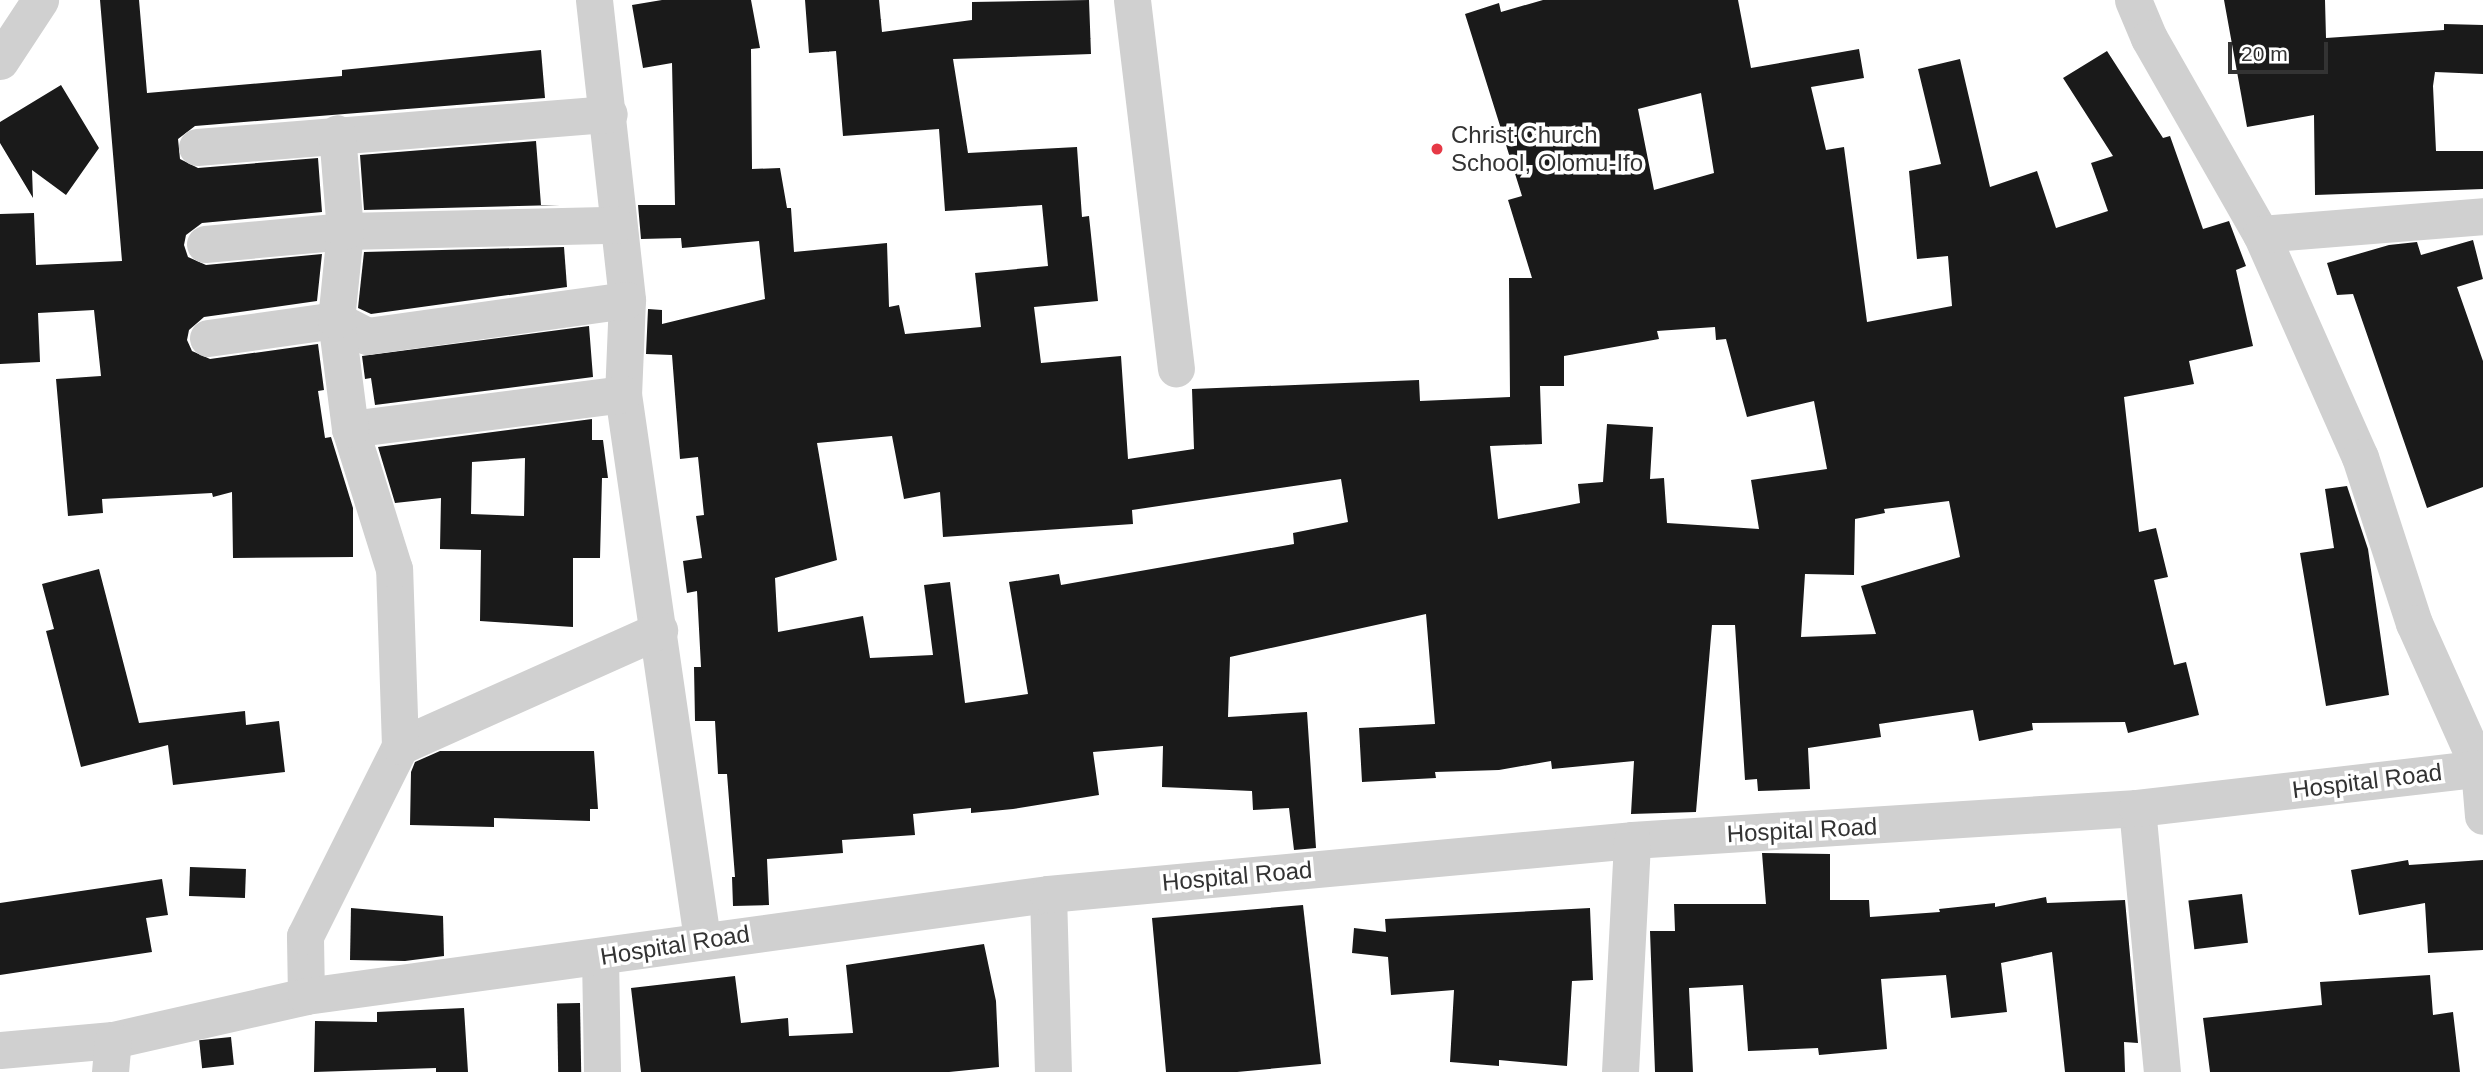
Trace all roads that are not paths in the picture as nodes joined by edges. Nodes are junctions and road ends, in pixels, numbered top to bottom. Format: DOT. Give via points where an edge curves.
graph roads {
  1 [pos="40,0"];
  2 [pos="594,0"];
  3 [pos="1132,0"];
  4 [pos="2133,0"];
  5 [pos="0,61"];
  6 [pos="609,114"];
  7 [pos="337,133"];
  8 [pos="197,147"];
  9 [pos="2483,216"];
  10 [pos="616,225"];
  11 [pos="345,231"];
  12 [pos="2261,234"];
  13 [pos="205,244"];
  14 [pos="627,300"];
  15 [pos="337,320"];
  16 [pos="208,338"];
  17 [pos="1176,368"];
  18 [pos="623,394"];
  19 [pos="350,429"];
  20 [pos="659,630"];
  21 [pos="400,747"];
  22 [pos="2481,768"];
  23 [pos="2137,808"];
  24 [pos="2483,816"];
  25 [pos="1632,840"];
  26 [pos="1048,894"];
  27 [pos="702,939"];
  28 [pos="600,957"];
  29 [pos="306,996"];
  30 [pos="0,1049"];
  31 [pos="111,1056"];
  32 [pos="602,1072"];
  33 [pos="1053,1072"];
  34 [pos="1620,1072"];
  35 [pos="2162,1072"];
  1 -- 5 [label="street"];
  2 -- 6 [label="street"];
  3 -- 17 [label="street"];
  4 -- 12 [label="street" via="2149,37"];
  6 -- 7 [label="street"];
  6 -- 10 [label="street"];
  7 -- 8 [label="street"];
  7 -- 11 [label="street"];
  9 -- 12 [label="street"];
  10 -- 11 [label="street"];
  10 -- 14 [label="street"];
  11 -- 13 [label="street"];
  11 -- 15 [label="street"];
  12 -- 22 [label="street" via="2360,457 2414,624"];
  14 -- 15 [label="street" via="366,336"];
  14 -- 18 [label="street"];
  15 -- 16 [label="street"];
  15 -- 19 [label="street"];
  18 -- 19 [label="street"];
  18 -- 20 [label="street"];
  19 -- 21 [label="street" via="394,569"];
  20 -- 21 [label="street"];
  20 -- 27 [label="street"];
  21 -- 29 [label="street" via="305,936"];
  22 -- 23 [label="street, Hospital Road"];
  22 -- 24 [label="street"];
  23 -- 25 [label="street, Hospital Road"];
  23 -- 35 [label="street"];
  25 -- 26 [label="street, Hospital Road"];
  25 -- 34 [label="street"];
  26 -- 27 [label="street, Hospital Road"];
  26 -- 33 [label="street"];
  27 -- 28 [label="street, Hospital Road"];
  28 -- 29 [label="street, Hospital Road"];
  28 -- 32 [label="street"];
  29 -- 31 [label="street, Hospital Road"];
  30 -- 31 [label="street, Hospital Road"];
}
